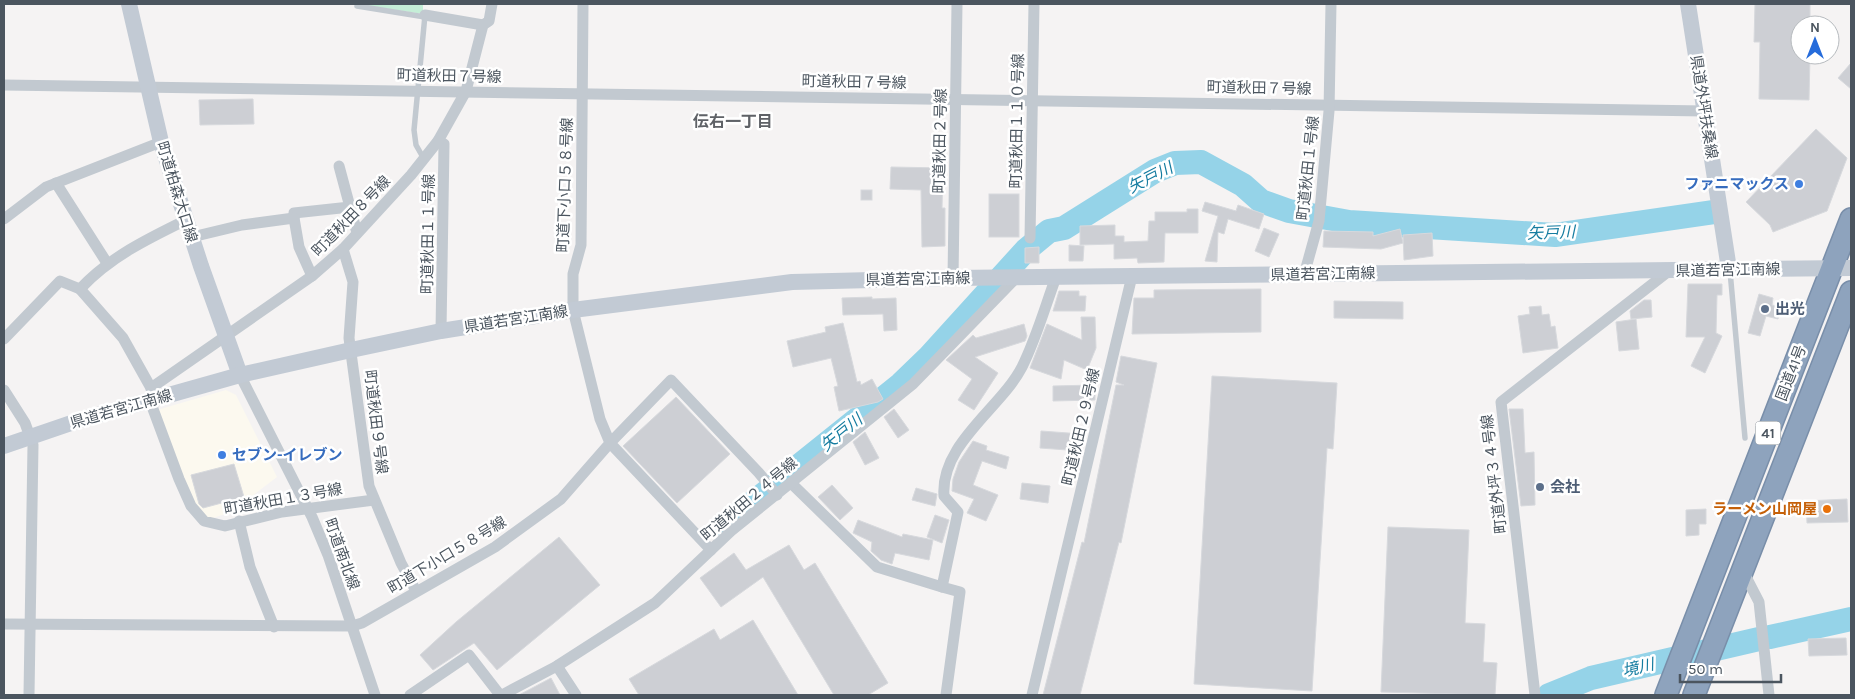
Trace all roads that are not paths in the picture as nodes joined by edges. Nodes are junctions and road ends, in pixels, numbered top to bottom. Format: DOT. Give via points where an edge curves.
graph roads {
  1 [pos="129,4"];
  2 [pos="492,4"];
  3 [pos="584,4"];
  4 [pos="957,4"];
  5 [pos="1034,4"];
  6 [pos="1331,4"];
  7 [pos="1688,4"];
  8 [pos="357,6"];
  9 [pos="425,16"];
  10 [pos="483,25"];
  11 [pos="4,85"];
  12 [pos="148,86"];
  13 [pos="417,90"];
  14 [pos="466,91"];
  15 [pos="583,93"];
  16 [pos="956,98"];
  17 [pos="1032,100"];
  18 [pos="1329,105"];
  19 [pos="1705,111"];
  20 [pos="438,141"];
  21 [pos="161,142"];
  22 [pos="424,159"];
  23 [pos="339,166"];
  24 [pos="56,183"];
  25 [pos="350,207"];
  26 [pos="294,218"];
  27 [pos="4,219"];
  28 [pos="1851,219"];
  29 [pos="186,220"];
  30 [pos="357,233"];
  31 [pos="192,237"];
  32 [pos="1030,238"];
  33 [pos="343,249"];
  34 [pos="107,263"];
  35 [pos="1842,268"];
  36 [pos="1730,269"];
  37 [pos="1669,270"];
  38 [pos="1304,275"];
  39 [pos="312,276"];
  40 [pos="1132,276"];
  41 [pos="1056,277"];
  42 [pos="954,278"];
  43 [pos="1015,278"];
  44 [pos="80,289"];
  45 [pos="1851,292"];
  46 [pos="573,310"];
  47 [pos="441,331"];
  48 [pos="225,337"];
  49 [pos="4,339"];
  50 [pos="351,350"];
  51 [pos="240,375"];
  52 [pos="4,390"];
  53 [pos="151,394"];
  54 [pos="31,436"];
  55 [pos="1745,438"];
  56 [pos="610,443"];
  57 [pos="4,446"];
  58 [pos="791,483"];
  59 [pos="776,495"];
  60 [pos="374,500"];
  61 [pos="308,508"];
  62 [pos="239,522"];
  63 [pos="711,550"];
  64 [pos="1743,571"];
  65 [pos="942,587"];
  66 [pos="416,591"];
  67 [pos="4,624"];
  68 [pos="30,624"];
  69 [pos="352,626"];
  70 [pos="274,627"];
  71 [pos="557,666"];
  72 [pos="29,695"];
  73 [pos="375,695"];
  74 [pos="410,695"];
  75 [pos="501,695"];
  76 [pos="576,695"];
  77 [pos="946,695"];
  78 [pos="1032,695"];
  79 [pos="1535,695"];
  80 [pos="1666,695"];
  81 [pos="1694,695"];
  82 [pos="1769,695"];
  1 -- 12 [label="main road, 町道柏森大口線"];
  2 -- 10 [label="street, 町道秋田８号線" via="489,21"];
  3 -- 15 [label="street, 町道下小口５８号線"];
  4 -- 16 [label="street, 町道秋田２号線"];
  5 -- 17 [label="street, 町道秋田１１０号線"];
  6 -- 18 [label="street, 町道秋田１号線"];
  7 -- 19 [label="main road, 県道外坪扶桑線"];
  8 -- 9 [label="lane"];
  9 -- 10 [label="street"];
  9 -- 13 [label="lane"];
  10 -- 14 [label="street, 町道秋田８号線"];
  11 -- 12 [label="street, 町道秋田７号線"];
  12 -- 13 [label="street, 町道秋田７号線"];
  12 -- 21 [label="main road, 町道柏森大口線"];
  13 -- 14 [label="street, 町道秋田７号線"];
  13 -- 22 [label="lane" via="414,135"];
  14 -- 15 [label="street, 町道秋田７号線"];
  14 -- 20 [label="street, 町道秋田８号線"];
  15 -- 16 [label="street, 町道秋田７号線"];
  15 -- 46 [label="street, 町道下小口５８号線" via="581,245 573,274"];
  16 -- 17 [label="street, 町道秋田７号線"];
  16 -- 42 [label="street, 町道秋田２号線"];
  17 -- 18 [label="street, 町道秋田７号線"];
  17 -- 32 [label="street, 町道秋田１１０号線"];
  18 -- 19 [label="street, 町道秋田７号線"];
  18 -- 38 [label="street, 町道秋田１号線" via="1319,221"];
  19 -- 36 [label="main road, 県道外坪扶桑線"];
  20 -- 22 [label="street, 町道秋田８号線"];
  20 -- 47 [label="street, 町道秋田１１号線" via="444,144"];
  21 -- 24 [label="street"];
  21 -- 29 [label="main road, 町道柏森大口線"];
  22 -- 30 [label="street, 町道秋田８号線"];
  23 -- 25 [label="street"];
  24 -- 27 [label="street" via="36,193"];
  24 -- 34 [label="street"];
  25 -- 26 [label="street" via="294,213"];
  25 -- 30 [label="street"];
  26 -- 31 [label="street" via="242,225"];
  26 -- 39 [label="street" via="299,246"];
  28 -- 35 [label="highway, 国道41号 / 41"];
  29 -- 31 [label="main road, 町道柏森大口線"];
  29 -- 34 [label="street" via="144,240"];
  30 -- 33 [label="street, 町道秋田８号線"];
  31 -- 48 [label="main road, 町道柏森大口線"];
  33 -- 39 [label="street, 町道秋田８号線"];
  33 -- 50 [label="street, 町道秋田９号線" via="352,282"];
  34 -- 44 [label="street"];
  35 -- 36 [label="main road, 県道若宮江南線"];
  35 -- 80 [label="highway, 国道41号 / 41"];
  36 -- 37 [label="main road, 県道若宮江南線"];
  36 -- 55 [label="lane"];
  37 -- 38 [label="main road, 県道若宮江南線"];
  37 -- 79 [label="street, 町道外坪３４号線" via="1501,402"];
  38 -- 40 [label="main road, 県道若宮江南線"];
  39 -- 48 [label="street, 町道秋田８号線"];
  40 -- 41 [label="main road, 県道若宮江南線"];
  40 -- 78 [label="street, 町道秋田２９号線"];
  41 -- 43 [label="main road, 県道若宮江南線"];
  41 -- 65 [label="street" via="1021,368 969,430 946,474 944,496 958,512"];
  42 -- 43 [label="main road, 県道若宮江南線"];
  42 -- 46 [label="main road, 県道若宮江南線" via="792,282"];
  43 -- 58 [label="street, 町道秋田２４号線" via="913,384"];
  44 -- 49 [label="street" via="60,281"];
  44 -- 53 [label="street, 町道秋田１３号線" via="123,338"];
  45 -- 64 [label="highway, 国道41号 / 41"];
  46 -- 47 [label="main road, 県道若宮江南線"];
  46 -- 56 [label="street, 町道下小口５８号線" via="600,419"];
  47 -- 50 [label="main road, 県道若宮江南線"];
  48 -- 51 [label="main road, 町道柏森大口線"];
  48 -- 53 [label="street, 町道秋田８号線"];
  50 -- 51 [label="main road, 県道若宮江南線"];
  50 -- 60 [label="street, 町道秋田９号線" via="369,486"];
  51 -- 53 [label="main road, 県道若宮江南線"];
  51 -- 61 [label="street, 町道南北線"];
  52 -- 54 [label="street"];
  53 -- 54 [label="main road, 県道若宮江南線"];
  53 -- 62 [label="street, 町道秋田１３号線" via="178,479 191,506 204,522 220,526"];
  54 -- 57 [label="main road, 県道若宮江南線"];
  54 -- 68 [label="street"];
  56 -- 59 [label="street" via="671,380 759,472"];
  56 -- 63 [label="street"];
  56 -- 66 [label="street, 町道下小口５８号線" via="561,499 495,547"];
  58 -- 59 [label="street, 町道秋田２４号線"];
  58 -- 65 [label="street" via="877,568"];
  59 -- 63 [label="street, 町道秋田２４号線"];
  60 -- 61 [label="street, 町道秋田１３号線"];
  60 -- 66 [label="street, 町道秋田９号線"];
  61 -- 62 [label="street, 町道秋田１３号線"];
  61 -- 69 [label="street, 町道南北線"];
  62 -- 70 [label="street" via="250,567"];
  63 -- 71 [label="street, 町道秋田２４号線" via="655,603"];
  64 -- 81 [label="highway, 国道41号 / 41"];
  64 -- 82 [label="street" via="1759,602"];
  65 -- 77 [label="street" via="960,592"];
  66 -- 69 [label="street, 町道下小口５８号線"];
  67 -- 68 [label="street, 町道下小口５８号線"];
  68 -- 70 [label="street, 町道下小口５８号線"];
  68 -- 72 [label="street"];
  69 -- 70 [label="street, 町道下小口５８号線"];
  69 -- 73 [label="street, 町道南北線"];
  71 -- 75 [label="street, 町道秋田２４号線"];
  71 -- 76 [label="street"];
  74 -- 75 [label="street" via="469,655"];
}
